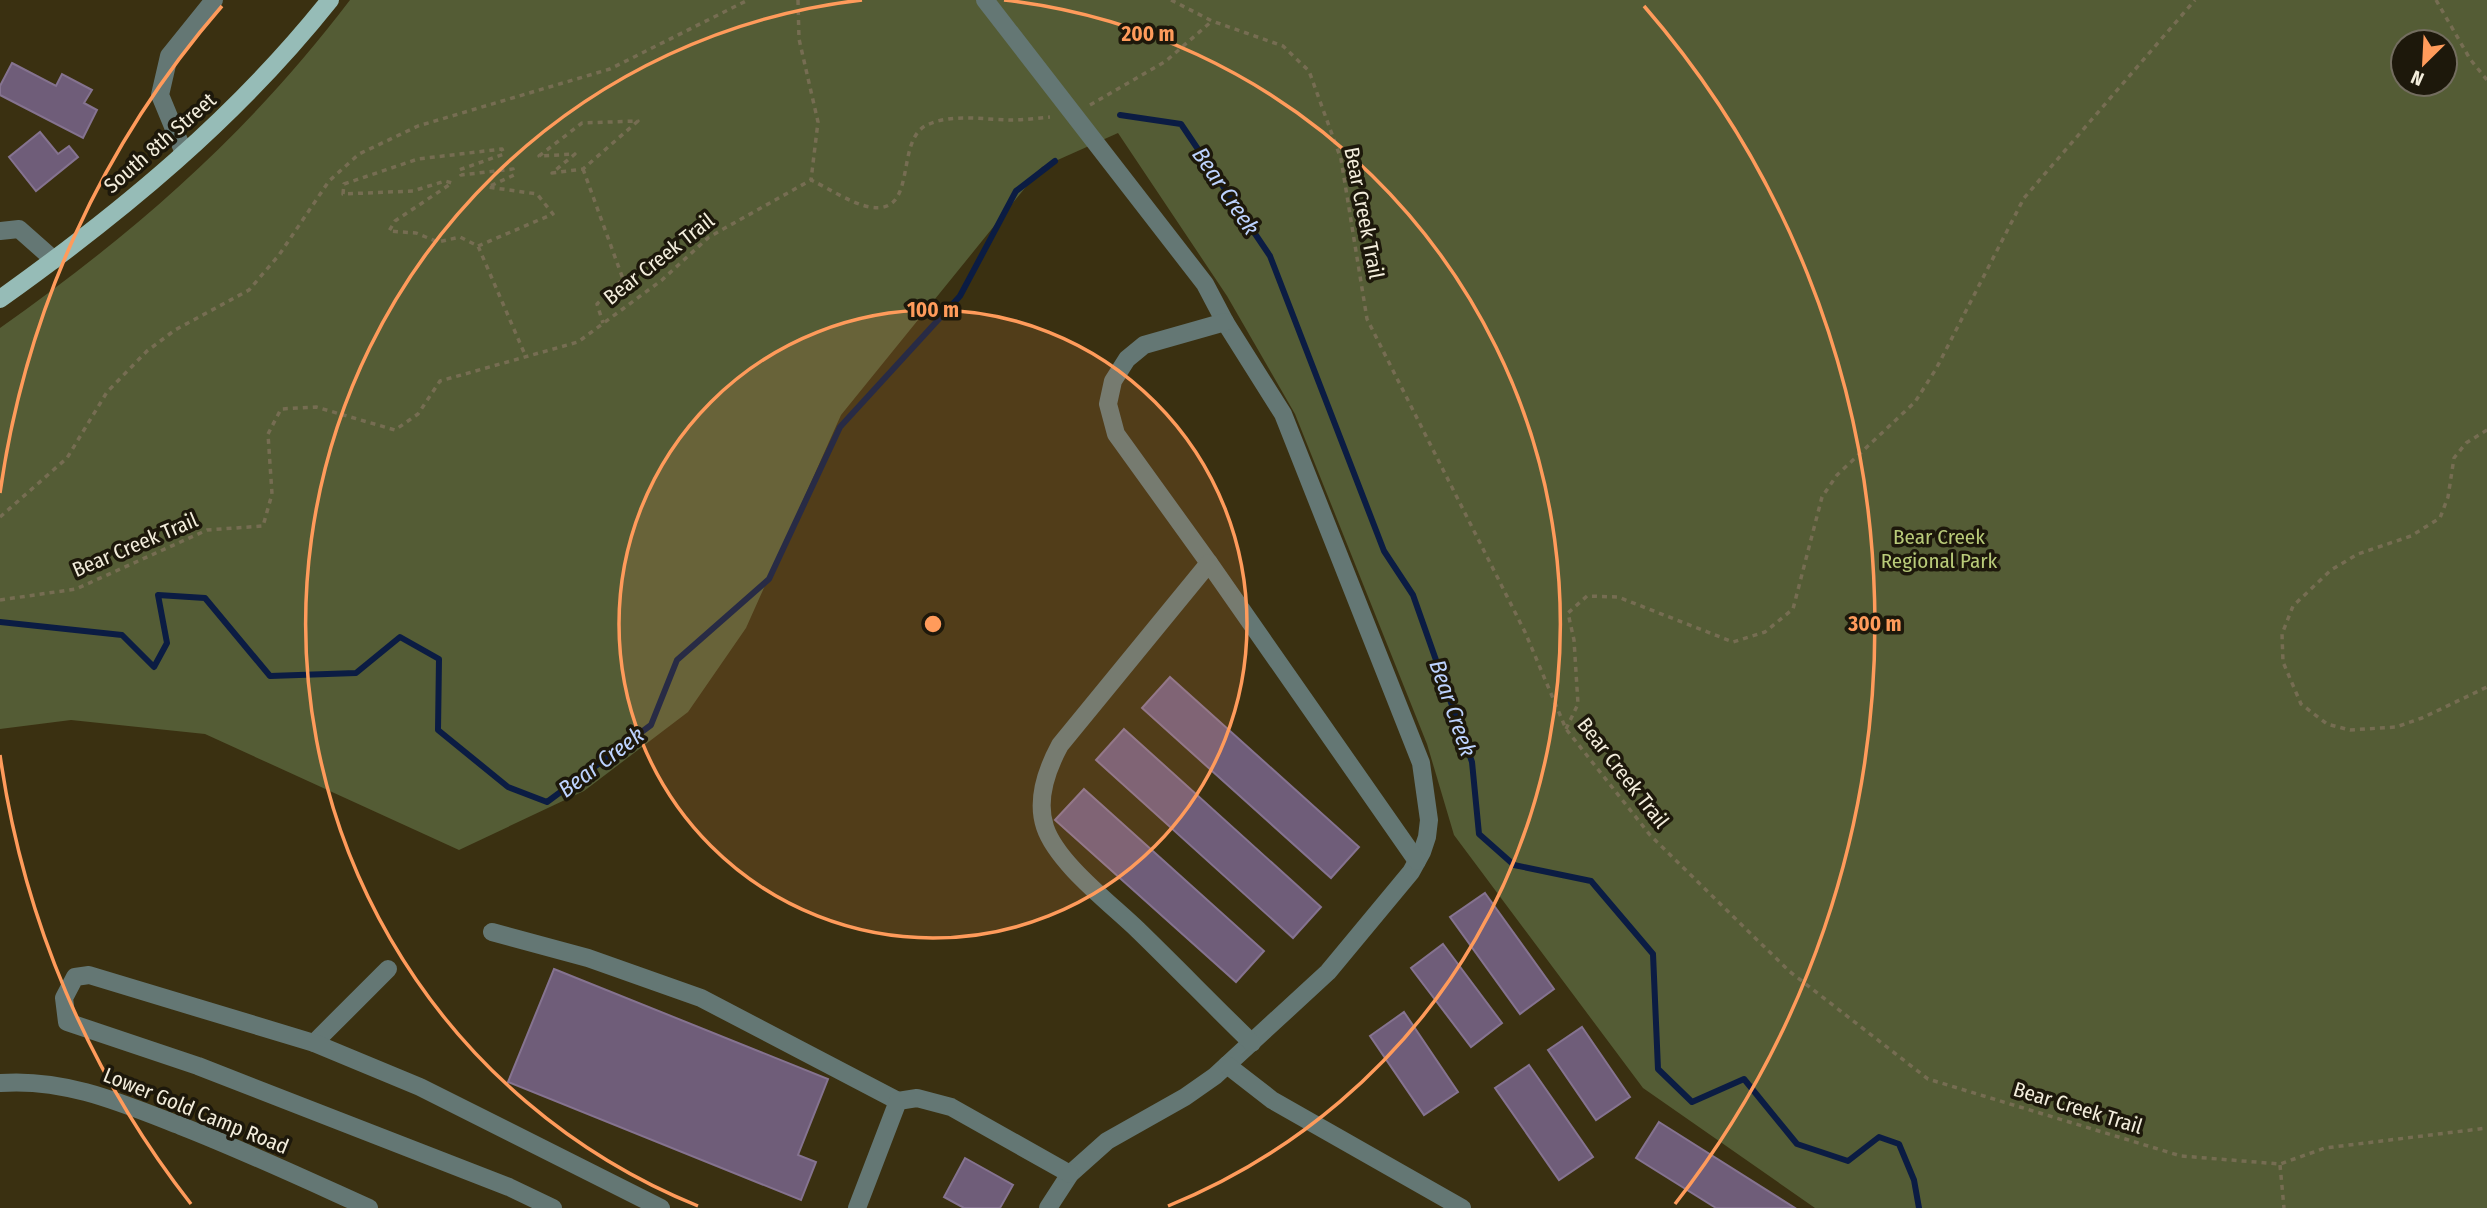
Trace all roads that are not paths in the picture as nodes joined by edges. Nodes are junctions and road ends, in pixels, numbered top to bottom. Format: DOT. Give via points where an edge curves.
graph roads {
  1 [pos="214,0"];
  2 [pos="330,0"];
  3 [pos="985,0"];
  4 [pos="184,153"];
  5 [pos="0,231"];
  6 [pos="54,260"];
  7 [pos="0,299"];
  8 [pos="1225,322"];
  9 [pos="1209,563"];
  10 [pos="1417,861"];
  11 [pos="492,932"];
  12 [pos="388,969"];
  13 [pos="314,1043"];
  14 [pos="1252,1043"];
  15 [pos="1227,1065"];
  16 [pos="0,1083"];
  17 [pos="898,1101"];
  18 [pos="1070,1174"];
  19 [pos="369,1208"];
  20 [pos="552,1208"];
  21 [pos="661,1208"];
  22 [pos="857,1208"];
  23 [pos="1048,1208"];
  24 [pos="1462,1208"];
  1 -- 4 [label="street" via="169,57 160,95"];
  2 -- 4 [label="main road, South 8th Street" via="290,50"];
  3 -- 8 [label="street" via="1205,284"];
  4 -- 6 [label="main road, South 8th Street"];
  5 -- 6 [label="street" via="19,229"];
  6 -- 7 [label="main road, South 8th Street"];
  8 -- 9 [label="street" via="1144,345 1127,359 1113,381 1108,404 1116,434"];
  8 -- 10 [label="street" via="1283,414 1421,763 1429,820"];
  9 -- 10 [label="street"];
  9 -- 14 [label="street" via="1060,745 1049,767 1041,805 1045,828 1066,862"];
  10 -- 14 [label="street" via="1328,972"];
  11 -- 17 [label="street" via="588,958 701,998"];
  12 -- 13 [label="street"];
  13 -- 20 [label="street" via="89,975 75,977 64,998 67,1022 211,1071 509,1186"];
  13 -- 21 [label="street" via="420,1087"];
  14 -- 15 [label="street"];
  15 -- 18 [label="street" via="1185,1097 1107,1141"];
  15 -- 24 [label="street" via="1272,1100"];
  16 -- 19 [label="street, Lower Gold Camp Road" via="60,1085 106,1097 240,1149"];
  17 -- 18 [label="street" via="916,1097 951,1107"];
  17 -- 22 [label="street"];
  18 -- 23 [label="street"];
}
